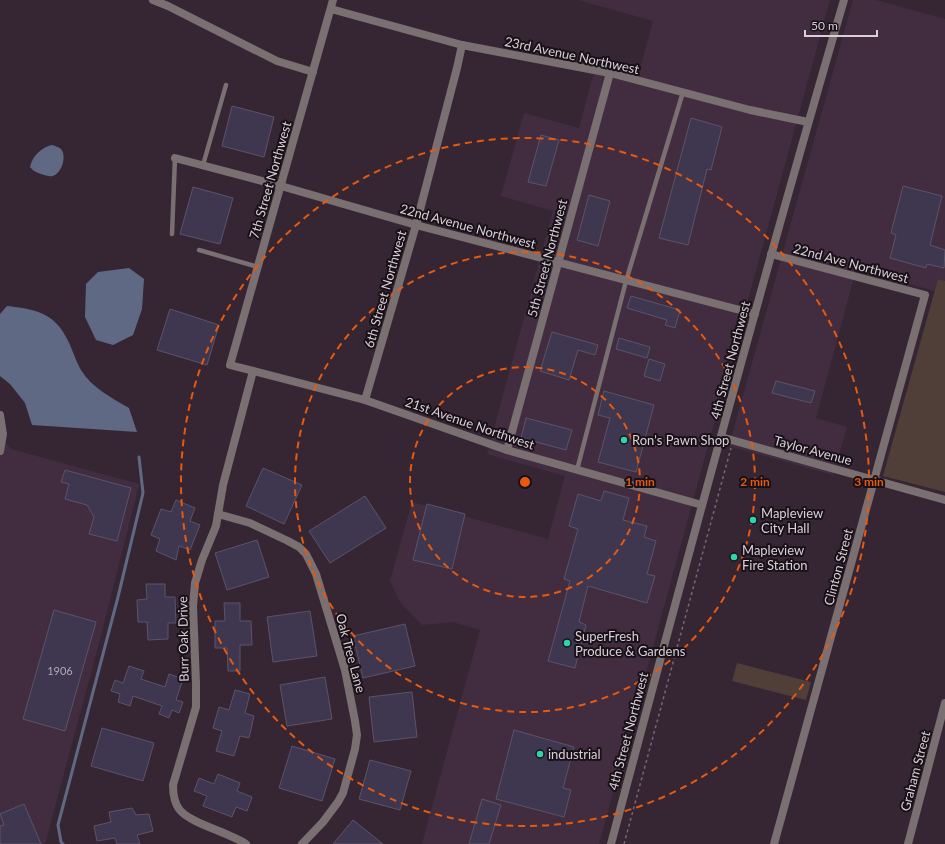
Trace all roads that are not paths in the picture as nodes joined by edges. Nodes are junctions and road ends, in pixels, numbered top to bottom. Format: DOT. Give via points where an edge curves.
graph roads {
  1 [pos="153,0"];
  2 [pos="333,0"];
  3 [pos="844,0"];
  4 [pos="331,9"];
  5 [pos="462,44"];
  6 [pos="313,72"];
  7 [pos="610,73"];
  8 [pos="226,84"];
  9 [pos="683,92"];
  10 [pos="808,122"];
  11 [pos="175,158"];
  12 [pos="204,166"];
  13 [pos="281,186"];
  14 [pos="416,225"];
  15 [pos="172,234"];
  16 [pos="199,250"];
  17 [pos="771,254"];
  18 [pos="558,263"];
  19 [pos="258,267"];
  20 [pos="626,281"];
  21 [pos="925,295"];
  22 [pos="755,314"];
  23 [pos="230,365"];
  24 [pos="253,371"];
  25 [pos="365,400"];
  26 [pos="0,414"];
  27 [pos="721,437"];
  28 [pos="507,450"];
  29 [pos="0,451"];
  30 [pos="577,470"];
  31 [pos="874,480"];
  32 [pos="945,500"];
  33 [pos="702,506"];
  34 [pos="218,514"];
  35 [pos="945,703"];
  36 [pos="246,844"];
  37 [pos="302,844"];
  38 [pos="611,844"];
  39 [pos="774,844"];
  40 [pos="908,844"];
  1 -- 6 [label="street" via="277,62"];
  2 -- 4 [label="street, 7th Street Northwest"];
  3 -- 10 [label="street, 4th Street Northwest"];
  4 -- 5 [label="street, 23rd Avenue Northwest"];
  4 -- 6 [label="street, 7th Street Northwest"];
  5 -- 7 [label="street, 23rd Avenue Northwest"];
  5 -- 14 [label="street, 6th Street Northwest"];
  6 -- 13 [label="street, 7th Street Northwest"];
  7 -- 9 [label="street, 23rd Avenue Northwest"];
  7 -- 18 [label="street, 5th Street Northwest"];
  8 -- 12 [label="lane"];
  9 -- 10 [label="street, 23rd Avenue Northwest"];
  9 -- 20 [label="lane"];
  10 -- 17 [label="street, 4th Street Northwest"];
  11 -- 12 [label="street, 22nd Avenue Northwest"];
  11 -- 15 [label="lane"];
  12 -- 13 [label="street, 22nd Avenue Northwest"];
  13 -- 14 [label="street, 22nd Avenue Northwest"];
  13 -- 19 [label="street, 7th Street Northwest"];
  14 -- 18 [label="street, 22nd Avenue Northwest"];
  14 -- 25 [label="street, 6th Street Northwest"];
  16 -- 19 [label="lane"];
  17 -- 21 [label="street, 22nd Ave Northwest"];
  17 -- 22 [label="street, 4th Street Northwest"];
  18 -- 20 [label="street, 22nd Avenue Northwest"];
  18 -- 28 [label="street, 5th Street Northwest"];
  19 -- 23 [label="street, 7th Street Northwest"];
  20 -- 22 [label="street, 22nd Avenue Northwest"];
  20 -- 30 [label="lane"];
  21 -- 31 [label="street, Clinton Street"];
  22 -- 27 [label="street, 4th Street Northwest"];
  23 -- 24 [label="street, 21st Avenue Northwest"];
  24 -- 25 [label="street, 21st Avenue Northwest"];
  24 -- 34 [label="street, Burr Oak Drive" via="223,485"];
  25 -- 28 [label="street, 21st Avenue Northwest"];
  26 -- 29 [label="street" via="3,434"];
  27 -- 31 [label="street, Taylor Avenue"];
  27 -- 33 [label="street, 4th Street Northwest"];
  28 -- 30 [label="street, 21st Avenue Northwest"];
  30 -- 33 [label="street, 21st Avenue Northwest"];
  31 -- 32 [label="street, Taylor Avenue"];
  31 -- 39 [label="street, Clinton Street"];
  33 -- 38 [label="street, 4th Street Northwest"];
  34 -- 36 [label="street, Burr Oak Drive" via="194,588 196,707 175,777 173,793 179,810 185,815"];
  34 -- 37 [label="street, Oak Tree Lane" via="250,523 299,547 306,554 316,574 344,670 355,721 355,749 338,802"];
  35 -- 40 [label="street, Graham Street"];
}
